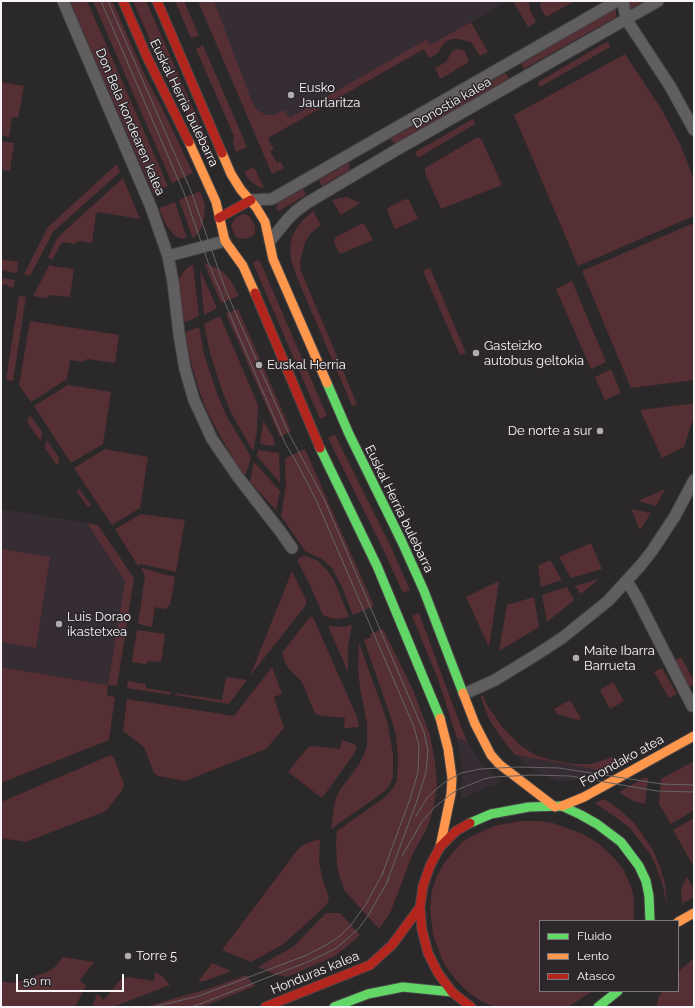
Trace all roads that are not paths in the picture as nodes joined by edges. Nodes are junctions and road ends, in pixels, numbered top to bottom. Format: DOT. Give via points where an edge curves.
graph roads {
  1 [pos="63,1"];
  2 [pos="122,1"];
  3 [pos="157,1"];
  4 [pos="617,1"];
  5 [pos="623,1"];
  6 [pos="658,1"];
  7 [pos="626,19"];
  8 [pos="694,130"];
  9 [pos="251,200"];
  10 [pos="219,218"];
  11 [pos="225,241"];
  12 [pos="270,241"];
  13 [pos="168,256"];
  14 [pos="694,480"];
  15 [pos="292,548"];
  16 [pos="627,581"];
  17 [pos="464,694"];
  18 [pos="692,706"];
  19 [pos="694,736"];
  20 [pos="559,807"];
  21 [pos="440,847"];
  22 [pos="420,907"];
  23 [pos="694,913"];
  24 [pos="650,920"];
  25 [pos="679,921"];
  26 [pos="452,992"];
  27 [pos="617,992"];
  28 [pos="623,992"];
  29 [pos="620,1002"];
  30 [pos="265,1007"];
  31 [pos="334,1007"];
  32 [pos="471,1007"];
  33 [pos="598,1007"];
  1 -- 13 [label="street, Don Bela kondearen kalea" via="151,207"];
  2 -- 10 [label="main road, Euskal Herria bulebarra" via="195,153 216,202"];
  3 -- 9 [label="main road, Euskal Herria bulebarra" via="232,174 241,190"];
  4 -- 9 [label="street, Donostia kalea" via="272,199"];
  5 -- 7 [label="street"];
  6 -- 7 [label="street, Donostia kalea"];
  7 -- 8 [label="street" via="670,86"];
  7 -- 12 [label="street, Donostia kalea" via="307,203 287,220"];
  9 -- 10 [label="main road"];
  9 -- 12 [label="main road, Euskal Herria bulebarra" via="262,214"];
  10 -- 11 [label="main road, Euskal Herria bulebarra"];
  11 -- 13 [label="street"];
  11 -- 21 [label="main road, Euskal Herria bulebarra" via="249,277 313,433 377,566 438,712 448,748 452,778"];
  12 -- 17 [label="main road, Euskal Herria bulebarra" via="274,259 290,299 349,434 405,548"];
  13 -- 15 [label="street, Don Bela kondearen kalea" via="185,369 194,400 212,439"];
  14 -- 16 [label="street" via="665,532"];
  16 -- 17 [label="street" via="608,601 562,638 495,680"];
  16 -- 18 [label="street"];
  17 -- 20 [label="main road, Euskal Herria bulebarra" via="475,724 491,755 503,768"];
  19 -- 20 [label="main road, Forondako atea" via="584,797"];
  20 -- 21 [label="main road" via="529,807 491,814 456,831"];
  20 -- 24 [label="main road, Euskal Herria bulebarra" via="598,824 621,842 632,855 646,881"];
  21 -- 22 [label="main road" via="423,886"];
  22 -- 26 [label="main road" via="428,953"];
  22 -- 30 [label="main road, Honduras kalea" via="392,945 370,965"];
  23 -- 25 [label="main road"];
  26 -- 31 [label="main road" via="403,987 368,994"];
  26 -- 32 [label="main road"];
  27 -- 33 [label="main road"];
  28 -- 29 [label="main road"];
}
